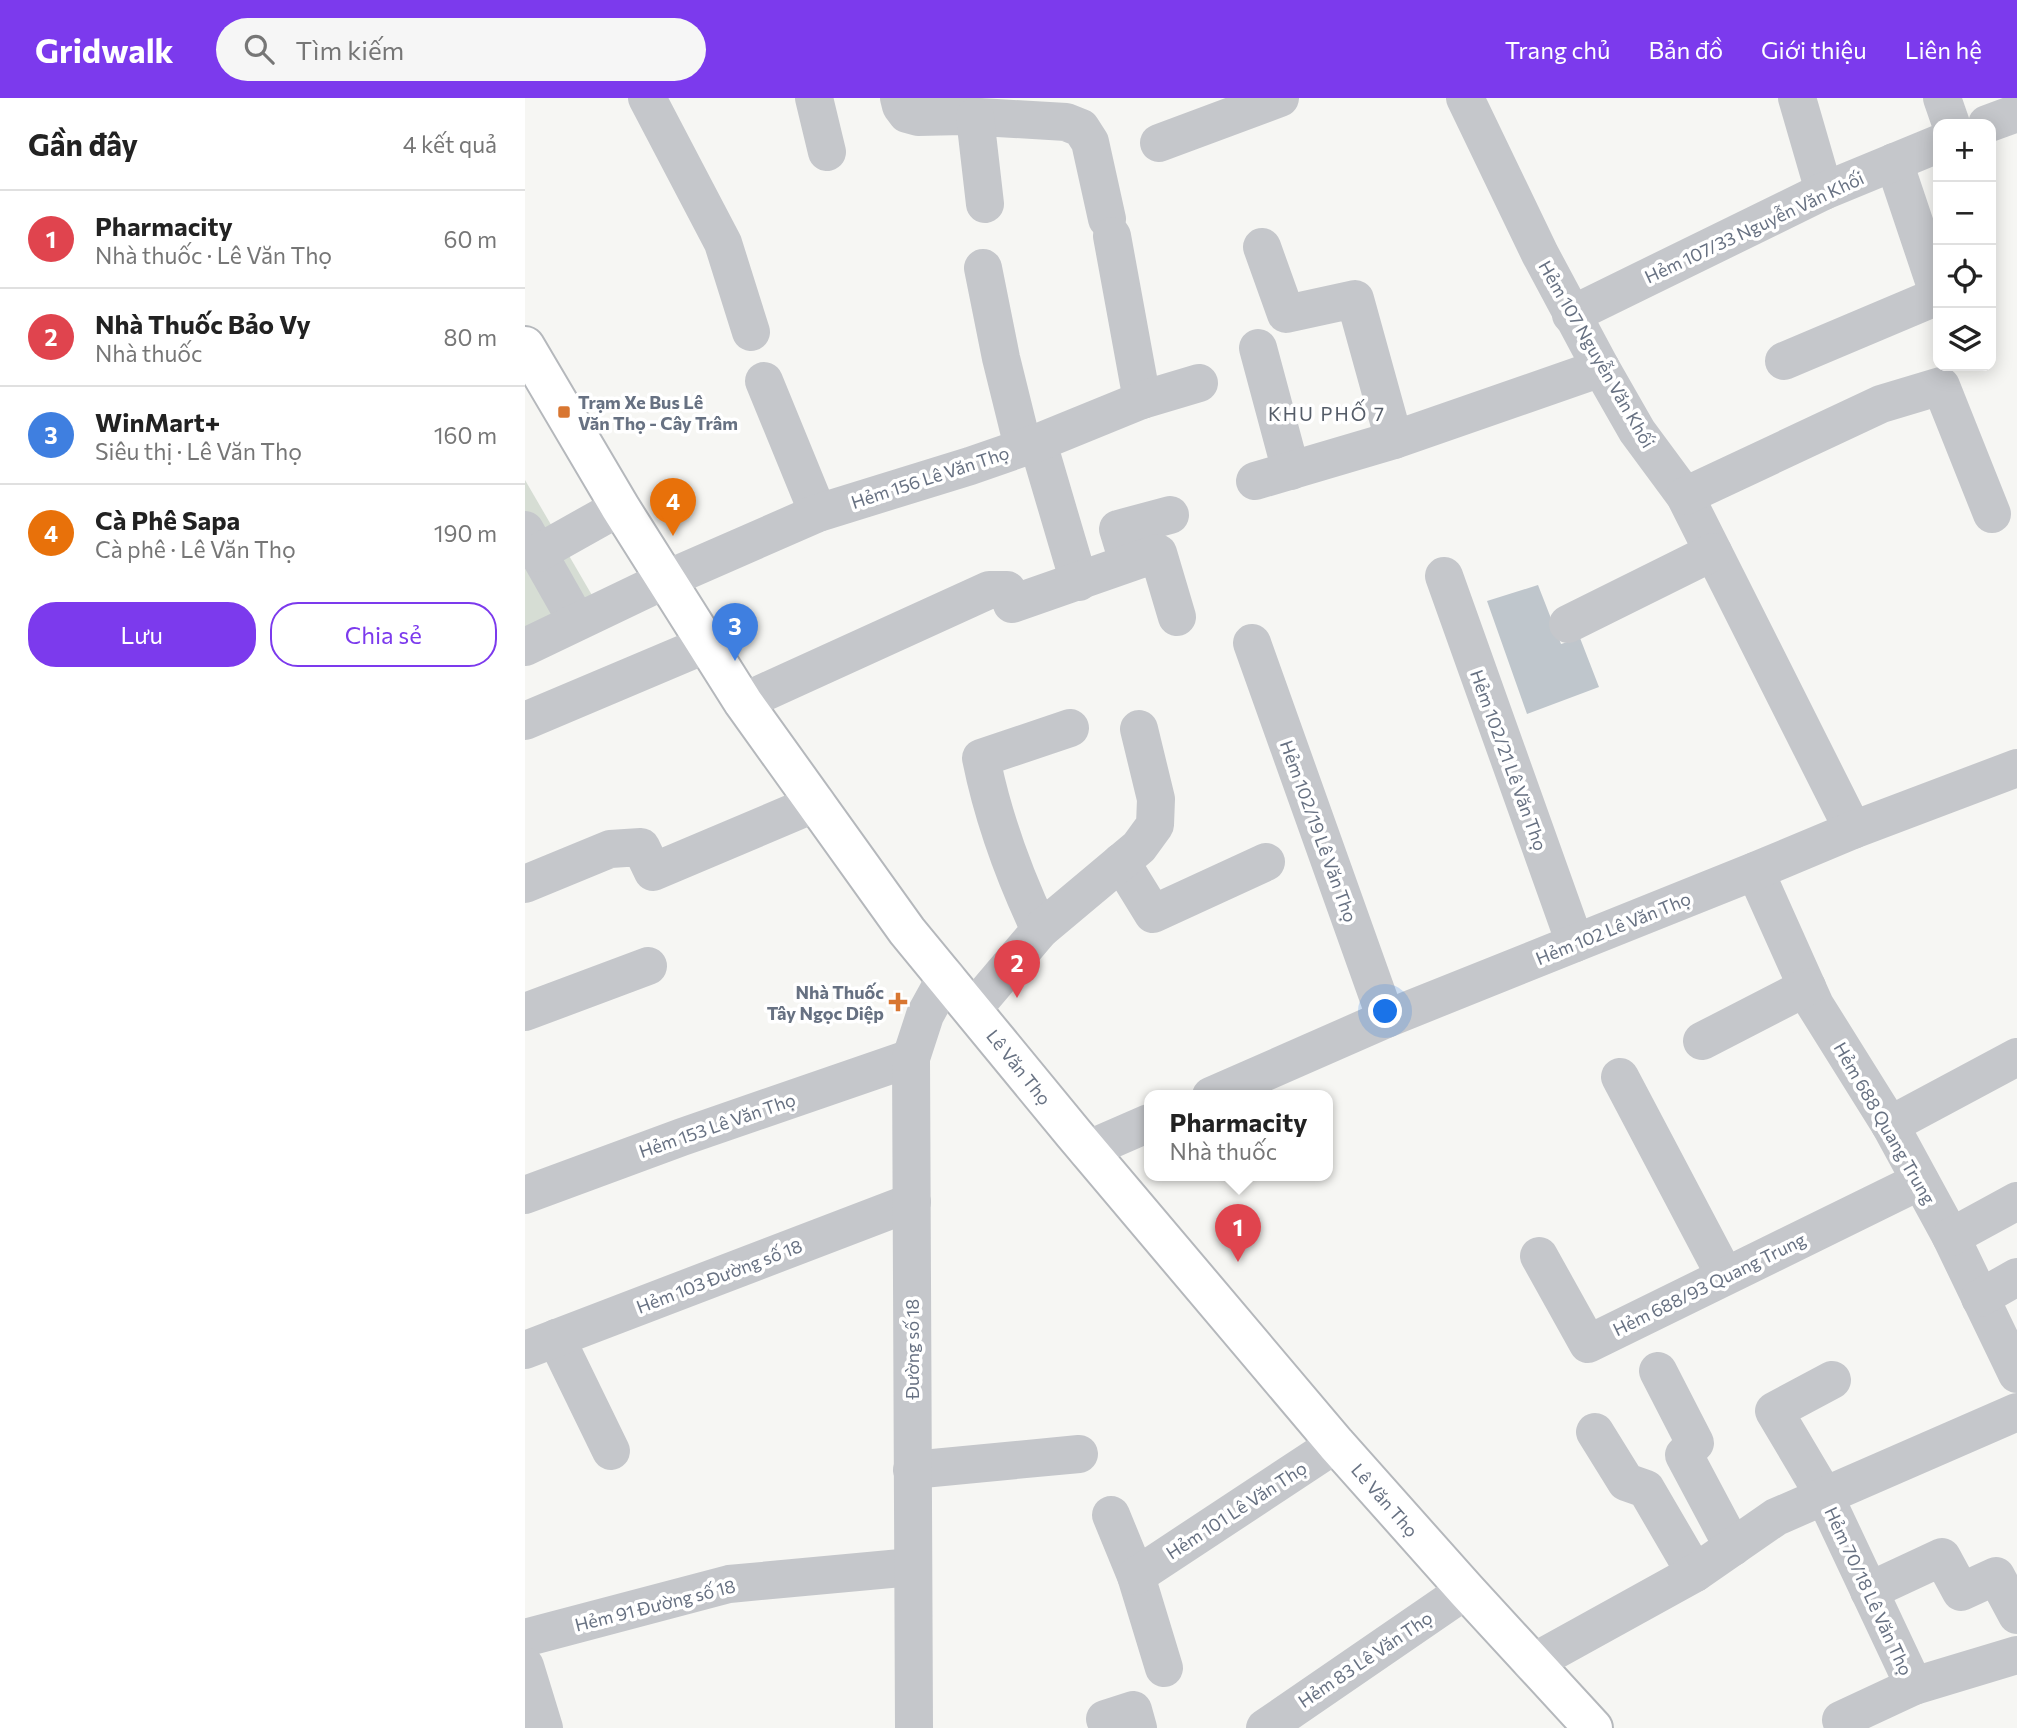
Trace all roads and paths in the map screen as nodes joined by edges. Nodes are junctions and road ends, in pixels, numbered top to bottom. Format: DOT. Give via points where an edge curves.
graph roads {
  1 [pos="647,98"];
  2 [pos="814,98"];
  3 [pos="899,98"];
  4 [pos="1280,98"];
  5 [pos="1465,98"];
  6 [pos="1797,98"];
  7 [pos="1942,98"];
  8 [pos="1042,109"];
  9 [pos="2017,113"];
  10 [pos="975,117"];
  11 [pos="1949,119"];
  12 [pos="1996,121"];
  13 [pos="1159,143"];
  14 [pos="1933,146"];
  15 [pos="827,152"];
  16 [pos="1894,162"];
  17 [pos="1825,191"];
  18 [pos="985,204"];
  19 [pos="1262,247"];
  20 [pos="983,268"];
  21 [pos="1933,280"];
  22 [pos="1933,297"];
  23 [pos="1571,315"];
  24 [pos="751,332"];
  25 [pos="1258,348"];
  26 [pos="528,358"];
  27 [pos="1784,361"];
  28 [pos="1601,368"];
  29 [pos="764,381"];
  30 [pos="1199,383"];
  31 [pos="1142,400"];
  32 [pos="1394,439"];
  33 [pos="1033,453"];
  34 [pos="1685,496"];
  35 [pos="619,507"];
  36 [pos="818,513"];
  37 [pos="1992,514"];
  38 [pos="1170,515"];
  39 [pos="531,541"];
  40 [pos="1713,552"];
  41 [pos="1128,562"];
  42 [pos="1444,576"];
  43 [pos="665,580"];
  44 [pos="1079,582"];
  45 [pos="572,613"];
  46 [pos="1177,617"];
  47 [pos="1568,624"];
  48 [pos="1252,643"];
  49 [pos="707,644"];
  50 [pos="525,647"];
  51 [pos="743,702"];
  52 [pos="525,721"];
  53 [pos="1070,729"];
  54 [pos="1139,729"];
  55 [pos="2017,768"];
  56 [pos="816,803"];
  57 [pos="1853,830"];
  58 [pos="1121,862"];
  59 [pos="1266,862"];
  60 [pos="1755,871"];
  61 [pos="525,884"];
  62 [pos="1040,930"];
  63 [pos="1575,943"];
  64 [pos="648,965"];
  65 [pos="946,977"];
  66 [pos="1807,987"];
  67 [pos="973,1009"];
  68 [pos="525,1012"];
  69 [pos="1386,1019"];
  70 [pos="1702,1041"];
  71 [pos="2017,1057"];
  72 [pos="911,1058"];
  73 [pos="1620,1077"];
  74 [pos="1225,1090"];
  75 [pos="1144,1125"];
  76 [pos="1890,1125"];
  77 [pos="1087,1150"];
  78 [pos="1920,1181"];
  79 [pos="525,1195"];
  80 [pos="2017,1201"];
  81 [pos="912,1202"];
  82 [pos="1951,1237"];
  83 [pos="1539,1256"];
  84 [pos="1725,1276"];
  85 [pos="2017,1278"];
  86 [pos="1980,1298"];
  87 [pos="540,1344"];
  88 [pos="1658,1371"];
  89 [pos="2017,1374"];
  90 [pos="1832,1380"];
  91 [pos="2017,1412"];
  92 [pos="1595,1432"];
  93 [pos="1336,1444"];
  94 [pos="611,1451"];
  95 [pos="1079,1454"];
  96 [pos="912,1471"];
  97 [pos="1825,1497"];
  98 [pos="1111,1515"];
  99 [pos="1733,1547"];
  100 [pos="912,1567"];
  101 [pos="1695,1573"];
  102 [pos="1136,1576"];
  103 [pos="1466,1590"];
  104 [pos="1869,1591"];
  105 [pos="2017,1615"];
  106 [pos="525,1638"];
  107 [pos="2017,1655"];
  108 [pos="1532,1662"];
  109 [pos="525,1666"];
  110 [pos="1164,1668"];
  111 [pos="1914,1686"];
  112 [pos="544,1728"];
  113 [pos="914,1728"];
  114 [pos="1265,1728"];
  115 [pos="1593,1728"];
  116 [pos="1844,1728"];
  1 -- 24 [label="street" via="723,243"];
  2 -- 15 [label="street"];
  3 -- 10 [label="street" via="907,114 918,117"];
  4 -- 13 [label="street"];
  5 -- 23 [label="street, Hẻm 107 Nguyễn Văn Khối"];
  6 -- 17 [label="street"];
  7 -- 11 [label="street"];
  8 -- 10 [label="street"];
  8 -- 31 [label="street" via="1081,128 1090,142"];
  9 -- 12 [label="street"];
  10 -- 18 [label="street"];
  14 -- 16 [label="street, Hẻm 107/33 Nguyễn Văn Khối"];
  16 -- 17 [label="street, Hẻm 107/33 Nguyễn Văn Khối"];
  16 -- 21 [label="street"];
  17 -- 23 [label="street, Hẻm 107/33 Nguyễn Văn Khối"];
  19 -- 32 [label="street" via="1286,314 1355,299"];
  20 -- 33 [label="street" via="1001,358"];
  22 -- 27 [label="street"];
  23 -- 28 [label="street, Hẻm 107 Nguyễn Văn Khối"];
  25 -- 32 [label="street" via="1273,476"];
  26 -- 35 [label="main road, Lê Văn Thọ"];
  28 -- 32 [label="street"];
  28 -- 34 [label="street, Hẻm 107 Nguyễn Văn Khối" via="1637,431"];
  29 -- 36 [label="street"];
  30 -- 31 [label="street, Hẻm 156 Lê Văn Thọ"];
  31 -- 33 [label="street, Hẻm 156 Lê Văn Thọ"];
  33 -- 36 [label="street, Hẻm 156 Lê Văn Thọ" via="970,466"];
  33 -- 44 [label="street"];
  34 -- 37 [label="street" via="1881,404 1941,386"];
  34 -- 40 [label="street, Hẻm 107 Nguyễn Văn Khối"];
  35 -- 39 [label="street"];
  35 -- 43 [label="main road, Lê Văn Thọ"];
  36 -- 43 [label="street, Hẻm 156 Lê Văn Thọ"];
  38 -- 41 [label="street" via="1118,530"];
  39 -- 45 [label="street"];
  40 -- 47 [label="street"];
  40 -- 57 [label="street, Hẻm 107 Nguyễn Văn Khối"];
  41 -- 44 [label="street"];
  41 -- 46 [label="street" via="1158,553"];
  42 -- 63 [label="street, Hẻm 102/21 Lê Văn Thọ"];
  43 -- 49 [label="main road, Lê Văn Thọ"];
  43 -- 50 [label="street, Hẻm 156 Lê Văn Thọ"];
  44 -- 51 [label="street" via="1012,604 1007,590 989,590"];
  48 -- 69 [label="street, Hẻm 102/19 Lê Văn Thọ"];
  49 -- 51 [label="main road, Lê Văn Thọ"];
  49 -- 52 [label="street"];
  51 -- 56 [label="main road, Lê Văn Thọ"];
  53 -- 62 [label="street" via="981,758 990,804"];
  54 -- 58 [label="street" via="1156,799 1155,825"];
  55 -- 57 [label="street, Hẻm 102 Lê Văn Thọ"];
  56 -- 61 [label="street" via="653,872 641,847 610,849"];
  56 -- 65 [label="main road, Lê Văn Thọ" via="907,931"];
  57 -- 60 [label="street, Hẻm 102 Lê Văn Thọ"];
  58 -- 59 [label="street" via="1153,914"];
  58 -- 62 [label="street"];
  60 -- 63 [label="street, Hẻm 102 Lê Văn Thọ"];
  60 -- 66 [label="street, Hẻm 688 Quang Trung"];
  62 -- 67 [label="street"];
  63 -- 69 [label="street, Hẻm 102 Lê Văn Thọ"];
  64 -- 68 [label="street"];
  65 -- 67 [label="main road, Lê Văn Thọ"];
  65 -- 72 [label="street, Đường số 18" via="925,1015"];
  66 -- 70 [label="street"];
  66 -- 76 [label="street, Hẻm 688 Quang Trung"];
  67 -- 77 [label="main road, Lê Văn Thọ"];
  69 -- 74 [label="street, Hẻm 102 Lê Văn Thọ"];
  71 -- 76 [label="street"];
  72 -- 79 [label="street, Hẻm 153 Lê Văn Thọ"];
  72 -- 81 [label="street, Đường số 18"];
  73 -- 84 [label="street"];
  75 -- 77 [label="street"];
  76 -- 78 [label="street, Hẻm 688 Quang Trung"];
  77 -- 93 [label="main road, Lê Văn Thọ"];
  78 -- 82 [label="street, Hẻm 688 Quang Trung"];
  78 -- 84 [label="street, Hẻm 688/93 Quang Trung"];
  80 -- 82 [label="street"];
  81 -- 87 [label="street, Hẻm 103 Đường số 18"];
  81 -- 96 [label="street, Đường số 18"];
  82 -- 86 [label="street, Hẻm 688 Quang Trung"];
  83 -- 84 [label="street, Hẻm 688/93 Quang Trung" via="1588,1344"];
  85 -- 86 [label="street"];
  86 -- 89 [label="street, Hẻm 688 Quang Trung"];
  87 -- 94 [label="street"];
  88 -- 99 [label="street" via="1695,1443 1684,1455"];
  90 -- 97 [label="street, Hẻm 70/18 Lê Văn Thọ" via="1775,1411"];
  91 -- 97 [label="street"];
  92 -- 101 [label="street" via="1626,1482 1646,1489"];
  93 -- 102 [label="street, Hẻm 101 Lê Văn Thọ"];
  93 -- 103 [label="main road, Lê Văn Thọ"];
  95 -- 96 [label="street"];
  96 -- 100 [label="street, Đường số 18"];
  97 -- 99 [label="street" via="1776,1517"];
  97 -- 104 [label="street, Hẻm 70/18 Lê Văn Thọ"];
  98 -- 102 [label="street"];
  99 -- 101 [label="street"];
  100 -- 106 [label="street, Hẻm 91 Đường số 18" via="729,1584"];
  100 -- 113 [label="street, Đường số 18"];
  101 -- 108 [label="street"];
  102 -- 110 [label="street"];
  103 -- 108 [label="main road, Lê Văn Thọ"];
  103 -- 114 [label="street, Hẻm 83 Lê Văn Thọ"];
  104 -- 105 [label="street" via="1942,1557 1961,1592 1996,1576"];
  104 -- 111 [label="street, Hẻm 70/18 Lê Văn Thọ"];
  107 -- 111 [label="street"];
  108 -- 115 [label="main road, Lê Văn Thọ"];
  109 -- 112 [label="street"];
  111 -- 116 [label="street" via="1841,1720"];
}
